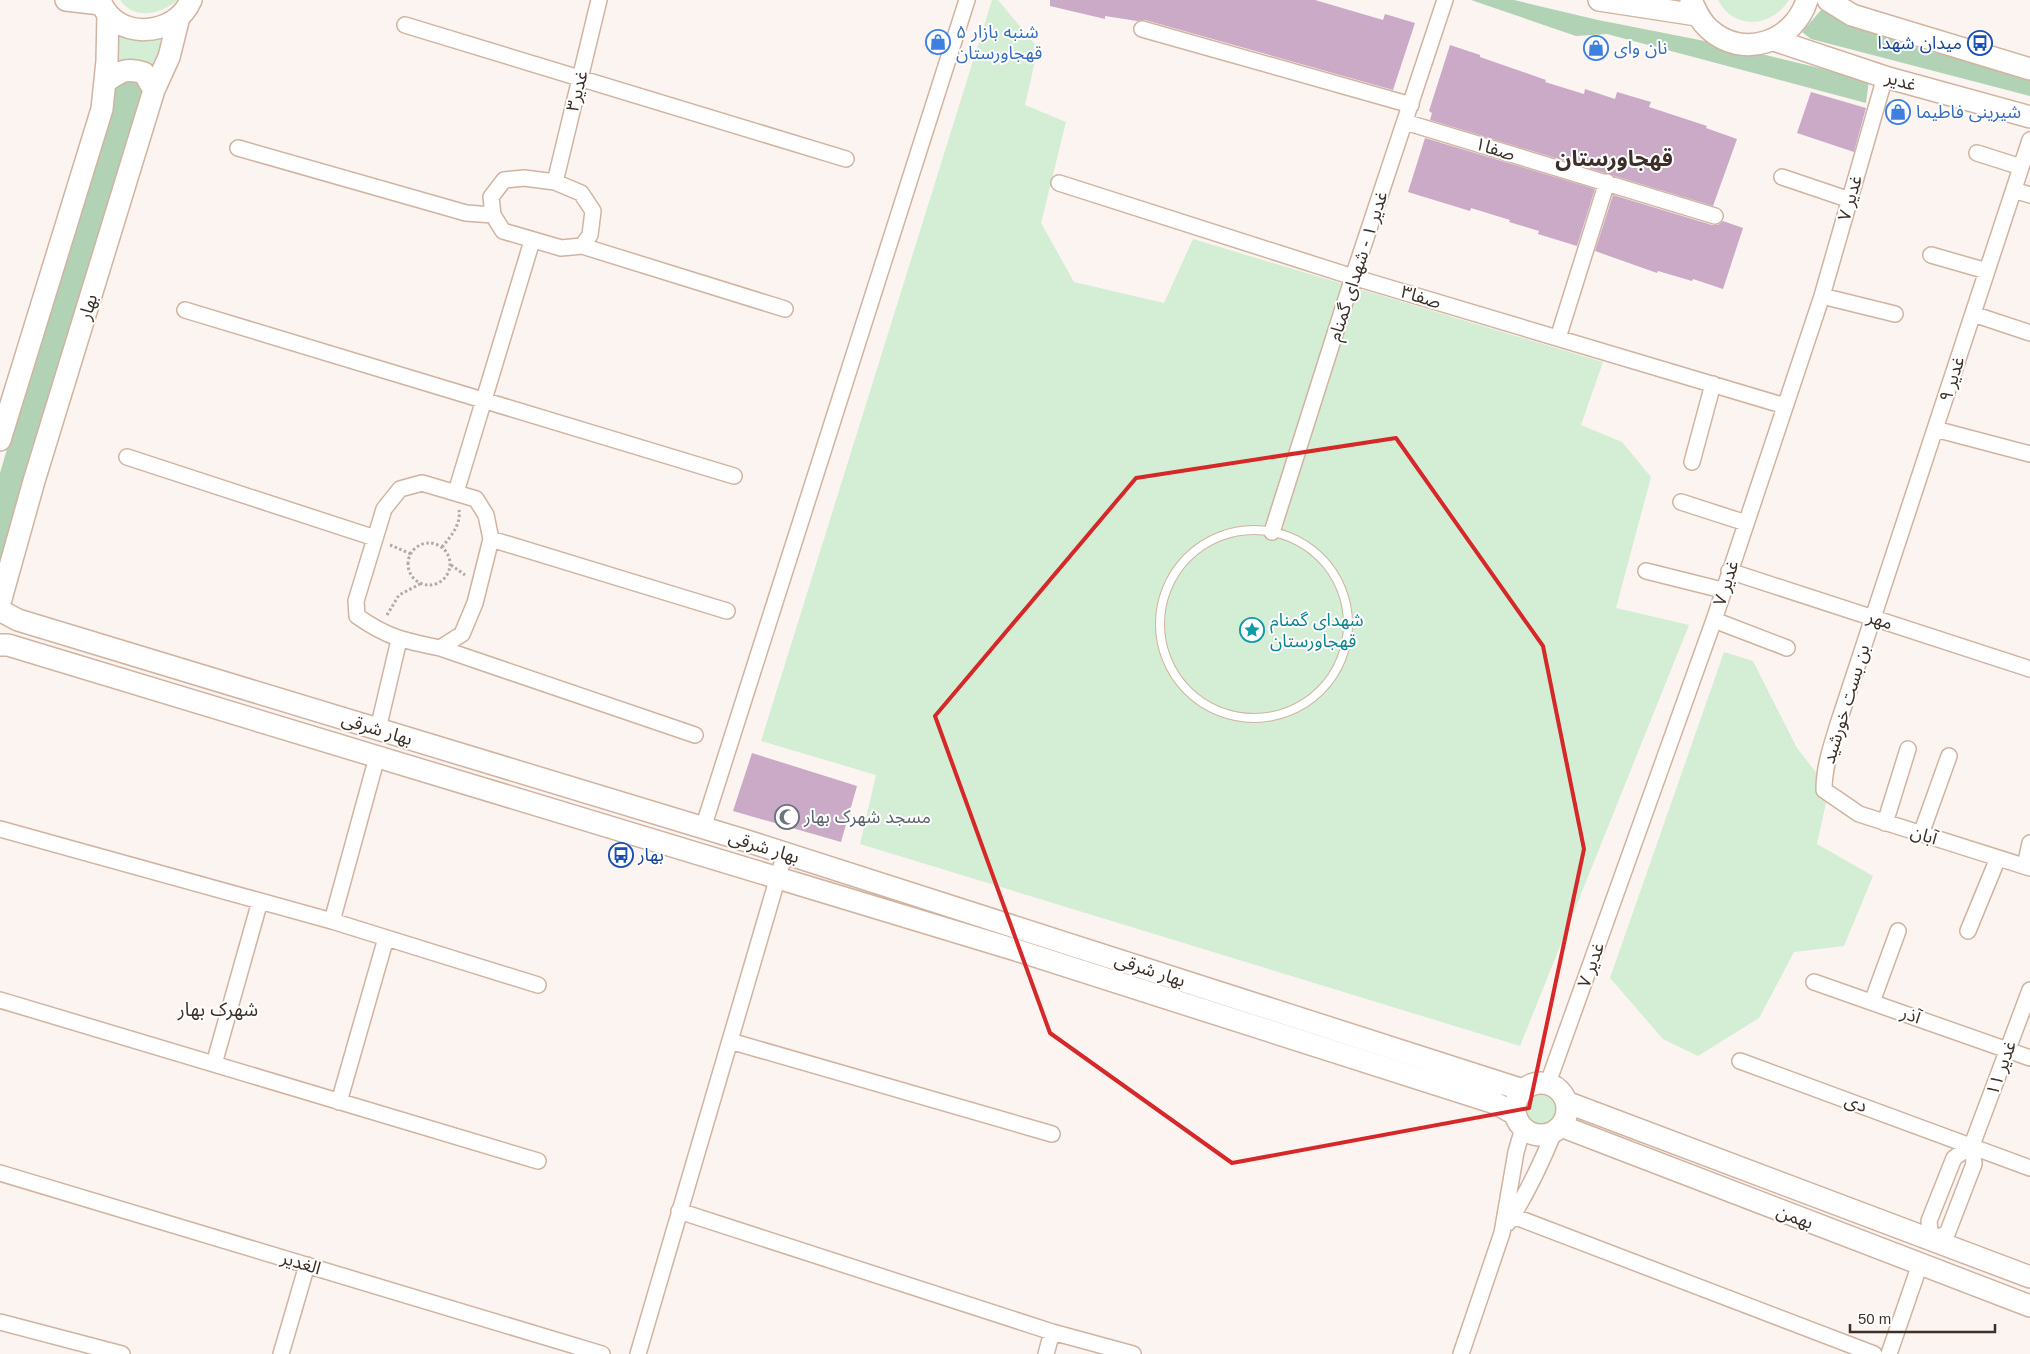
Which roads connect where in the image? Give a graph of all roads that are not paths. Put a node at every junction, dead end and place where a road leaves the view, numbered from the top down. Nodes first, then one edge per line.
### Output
1 (66, 0) edge
2 (599, 0) edge
3 (967, 0) edge
4 (1445, 0) edge
5 (1599, 0) edge
6 (1808, 0) edge
7 (1828, 0) edge
8 (103, 6) edge
9 (191, 6) edge
10 (1694, 8) edge
11 (405, 25) dead end
12 (1142, 29) dead end
13 (1774, 40) junction
14 (2030, 69) edge
15 (1885, 77) junction
16 (580, 79) junction
17 (105, 82) junction
18 (154, 90) junction
19 (1411, 105) junction
20 (2030, 117) edge
21 (1405, 122) junction
22 (2030, 140) edge
23 (238, 148) dead end
24 (1977, 153) dead end
25 (846, 159) dead end
26 (2021, 167) junction
27 (1782, 177) dead end
28 (555, 182) junction
29 (1606, 182) junction
30 (1059, 183) dead end
31 (2014, 190) junction
32 (2030, 195) edge
33 (1850, 200) junction
34 (494, 215) junction
35 (1715, 216) dead end
36 (532, 241) junction
37 (582, 246) junction
38 (1931, 256) dead end
39 (1987, 271) junction
40 (1353, 277) junction
41 (1822, 296) junction
42 (785, 308) dead end
43 (184, 310) dead end
44 (1895, 314) dead end
45 (1973, 314) junction
46 (2030, 333) edge
47 (1558, 338) junction
48 (1713, 384) junction
49 (483, 400) junction
50 (1785, 406) junction
51 (1935, 429) junction
52 (0, 440) edge
53 (2030, 454) edge
54 (127, 458) dead end
55 (1692, 462) dead end
56 (734, 476) dead end
57 (456, 492) junction
58 (1681, 502) dead end
59 (1746, 523) junction
60 (1272, 532) junction
61 (375, 538) junction
62 (491, 539) junction
63 (1646, 571) dead end
64 (1729, 571) junction
65 (1722, 590) junction
66 (1, 609) edge
67 (727, 611) dead end
68 (1873, 618) junction
69 (1714, 620) junction
70 (399, 640) junction
71 (0, 645) edge
72 (440, 648) junction
73 (1787, 648) dead end
74 (2030, 669) edge
75 (378, 729) junction
76 (695, 735) dead end
77 (1908, 749) dead end
78 (1949, 756) dead end
79 (376, 757) junction
80 (1824, 790) joint
81 (1885, 822) junction
82 (703, 828) junction
83 (0, 829) edge
84 (1921, 834) junction
85 (2030, 843) edge
86 (785, 853) junction
87 (1998, 858) junction
88 (2027, 867) edge
89 (778, 878) junction
90 (260, 901) junction
91 (332, 921) junction
92 (1898, 931) dead end
93 (1968, 931) dead end
94 (386, 938) junction
95 (1814, 982) dead end
96 (538, 985) dead end
97 (2030, 990) edge
98 (0, 1000) edge
99 (1872, 1002) junction
100 (730, 1041) junction
101 (2008, 1049) junction
102 (2030, 1058) edge
103 (1740, 1060) dead end
104 (214, 1064) junction
105 (1548, 1083) junction
106 (1523, 1090) junction
107 (339, 1102) junction
108 (1566, 1102) junction
109 (1519, 1121) junction
110 (1558, 1129) junction
111 (1052, 1134) dead end
112 (1972, 1145) junction
113 (538, 1161) dead end
114 (2030, 1168) edge
115 (0, 1173) edge
116 (679, 1211) junction
117 (1513, 1216) junction
118 (1502, 1233) junction
119 (1931, 1239) junction
120 (1920, 1264) junction
121 (307, 1265) junction
122 (2030, 1277) edge
123 (2030, 1306) edge
124 (0, 1322) edge
125 (1052, 1332) junction
126 (122, 1354) edge
127 (281, 1354) edge
128 (602, 1354) edge
129 (638, 1354) edge
130 (1046, 1354) edge
131 (1133, 1354) edge
132 (1461, 1354) edge
133 (1874, 1354) edge
134 (1889, 1354) edge

1 - 8 street
2 - 16 street, غدیر۳
3 - 82 street
4 - 19 street, غدیر ۱ - شهدای گمنام
5 - 10 street
6 - 13 street
7 - 14 street
8 - 9 street
8 - 17 street
9 - 18 street, بهار
10 - 13 street
11 - 16 street
12 - 19 street
13 - 15 street, غدیر
15 - 20 street, غدیر
15 - 33 street, غدیر ۷
16 - 25 street
16 - 28 street, غدیر۳
17 - 18 street
17 - 52 street
18 - 66 street, بهار
19 - 21 street, غدیر ۱ - شهدای گمنام
21 - 29 street, صفا۱
21 - 40 street, غدیر ۱ - شهدای گمنام
22 - 26 street, غدیر ۹
23 - 34 street
24 - 26 street
26 - 31 street, غدیر ۹
27 - 33 street
28 - 34 street
28 - 37 street
29 - 35 street, صفا۱
29 - 47 street
30 - 40 street, صفا۳
31 - 32 street
31 - 39 street, غدیر ۹
33 - 41 street, غدیر ۷
34 - 36 street
36 - 37 street
36 - 49 street
37 - 42 street
38 - 39 street
39 - 45 street, غدیر ۹
40 - 47 street, صفا۳
40 - 60 street, غدیر ۱ - شهدای گمنام
41 - 44 street
41 - 50 street, غدیر ۷
43 - 49 street
45 - 46 street
45 - 51 street, غدیر ۹
47 - 48 street, صفا۳
48 - 50 street, صفا۳
48 - 55 street
49 - 56 street
49 - 57 street
50 - 59 street, غدیر ۷
51 - 53 street
51 - 68 street, غدیر ۹
54 - 61 street
57 - 61 street
57 - 62 street
58 - 59 street
59 - 64 street, غدیر ۷
60 - 60 lane
61 - 70 street
62 - 67 street
62 - 72 street
63 - 65 street
64 - 65 street, غدیر ۷
64 - 68 street, مهر
65 - 69 street, غدیر ۷
66 - 75 street, بهار شرقی
68 - 74 street, مهر
68 - 80 street, بن بست خورشید
69 - 73 street
69 - 105 street, غدیر ۷
70 - 72 street
70 - 75 street
71 - 79 street, بهار شرقی
72 - 76 street
75 - 82 street, بهار شرقی
77 - 81 street
78 - 84 street
79 - 89 street, بهار شرقی
79 - 91 street
80 - 81 street, آبان
81 - 84 street, آبان
82 - 86 street, بهار شرقی
83 - 90 street
84 - 87 street, آبان
85 - 88 street
86 - 89 street
86 - 106 street, بهار شرقی
87 - 88 street, آبان
87 - 93 street
89 - 100 street
89 - 109 street, بهار شرقی
90 - 91 street
90 - 104 street
91 - 94 street
92 - 99 street
94 - 96 street
94 - 107 street
95 - 99 street, آذر
97 - 101 street, غدیر ۱۱
98 - 104 street
99 - 101 street, آذر
100 - 111 street
100 - 116 street
101 - 102 street, آذر
101 - 112 street, غدیر ۱۱
103 - 112 street, دی
104 - 107 street
105 - 106 street
105 - 108 street
106 - 109 street
107 - 113 street
108 - 110 street
108 - 119 street, بهمن
109 - 110 street
109 - 118 street
110 - 117 street
110 - 120 street, بهمن
112 - 114 street, دی
112 - 119 street
112 - 119 street
115 - 121 street, الغدیر
116 - 125 street
116 - 129 street
117 - 118 street
117 - 133 street
118 - 132 street
119 - 120 street
119 - 122 street, بهمن
120 - 123 street, بهمن
120 - 134 street
121 - 127 street
121 - 128 street, الغدیر
124 - 126 street
125 - 130 street
125 - 131 street

